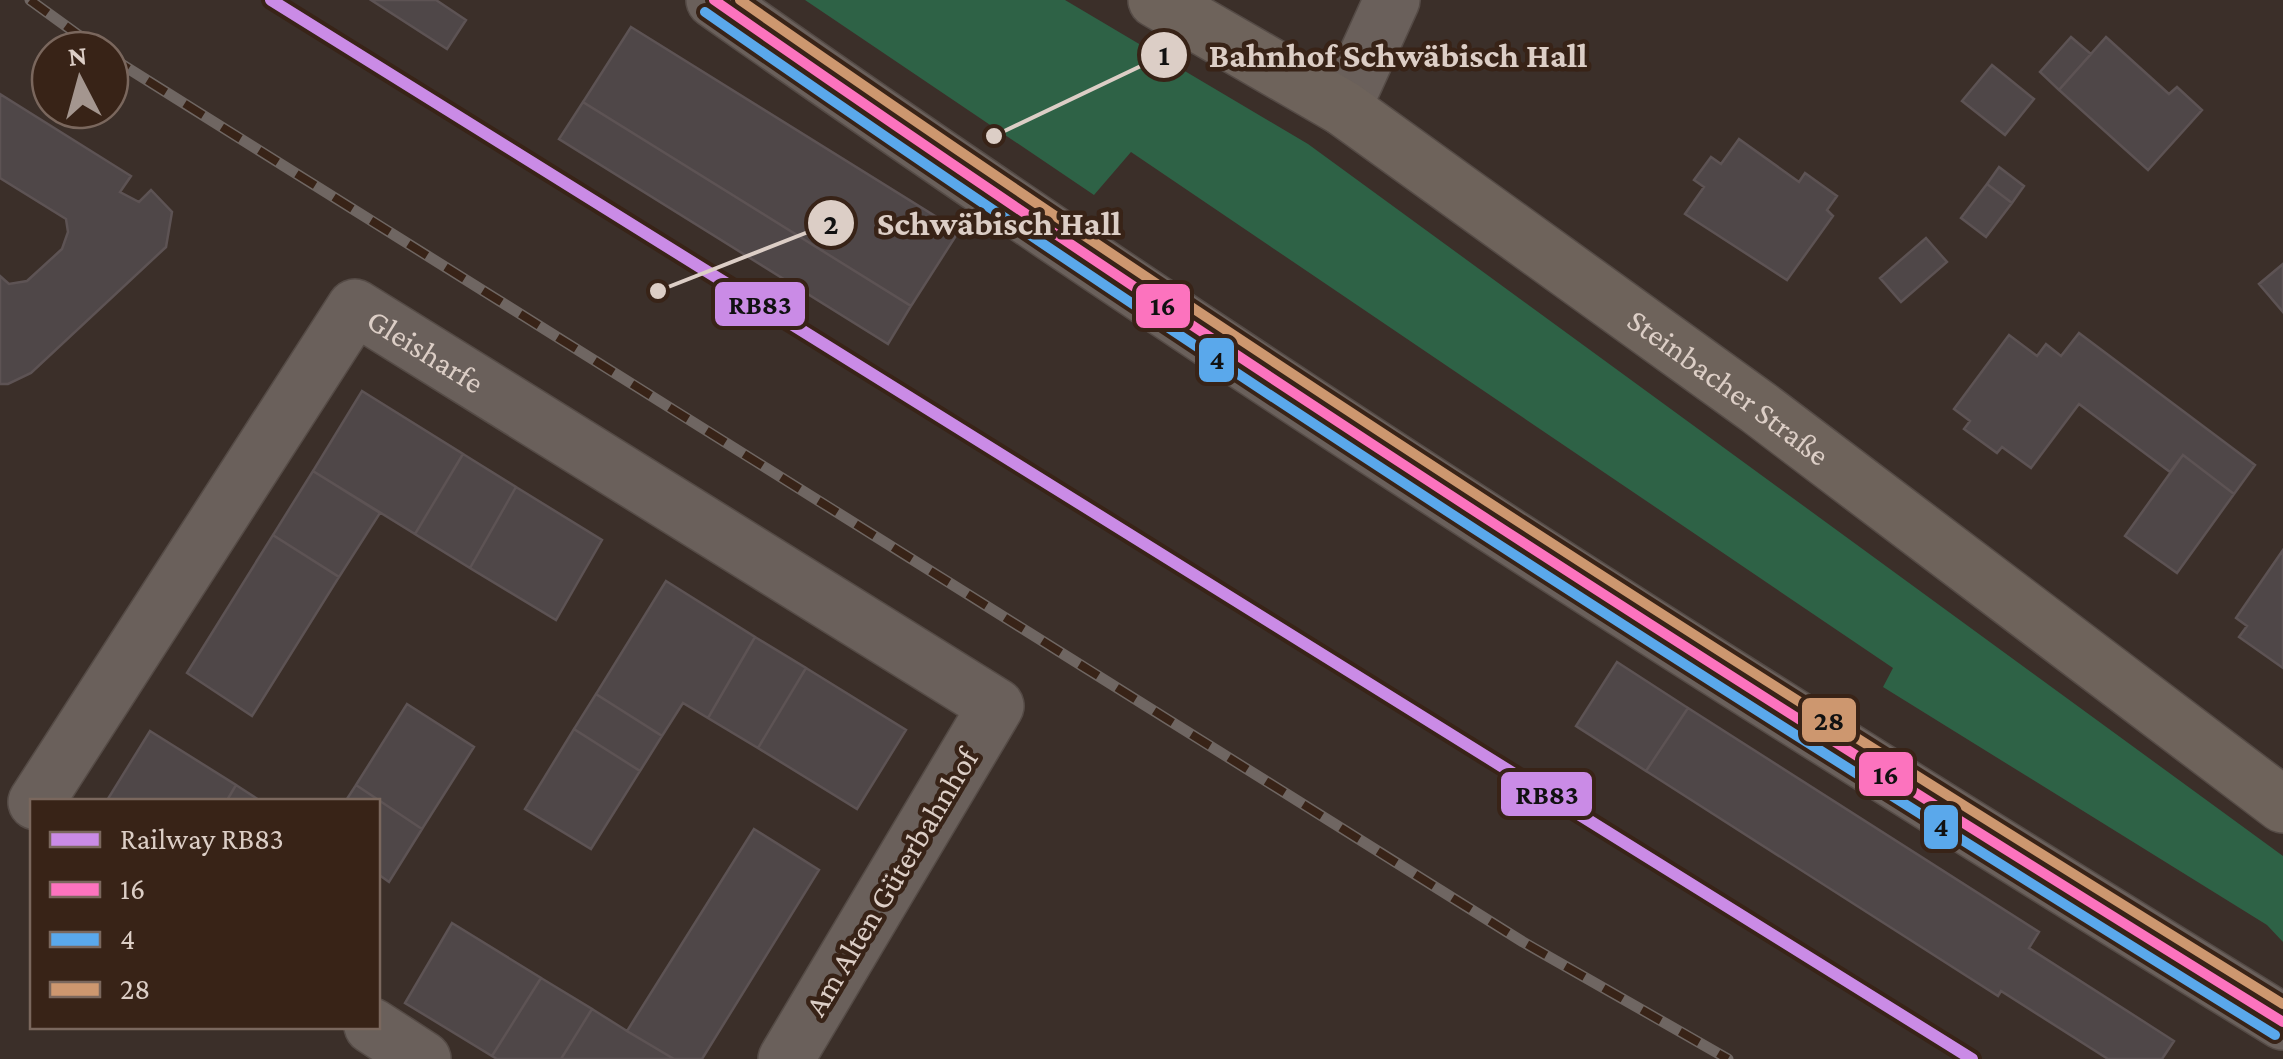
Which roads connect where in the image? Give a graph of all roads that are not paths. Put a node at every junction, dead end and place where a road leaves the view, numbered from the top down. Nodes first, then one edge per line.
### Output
1 (714, 0) edge
2 (1156, 0) edge
3 (1392, 0) edge
4 (1344, 108) junction
5 (996, 706) joint
6 (0, 785) edge
7 (37, 799) edge
8 (30, 802) edge
9 (2283, 805) edge
10 (2283, 1022) edge
11 (377, 1029) edge
12 (423, 1059) edge
13 (786, 1059) edge

1 - 10 street
2 - 4 street, Steinbacher Straße
3 - 4 street
4 - 9 street, Steinbacher Straße
5 - 7 street, Gleisharfe
5 - 13 street, Am Alten Güterbahnhof
6 - 8 street
11 - 12 street

